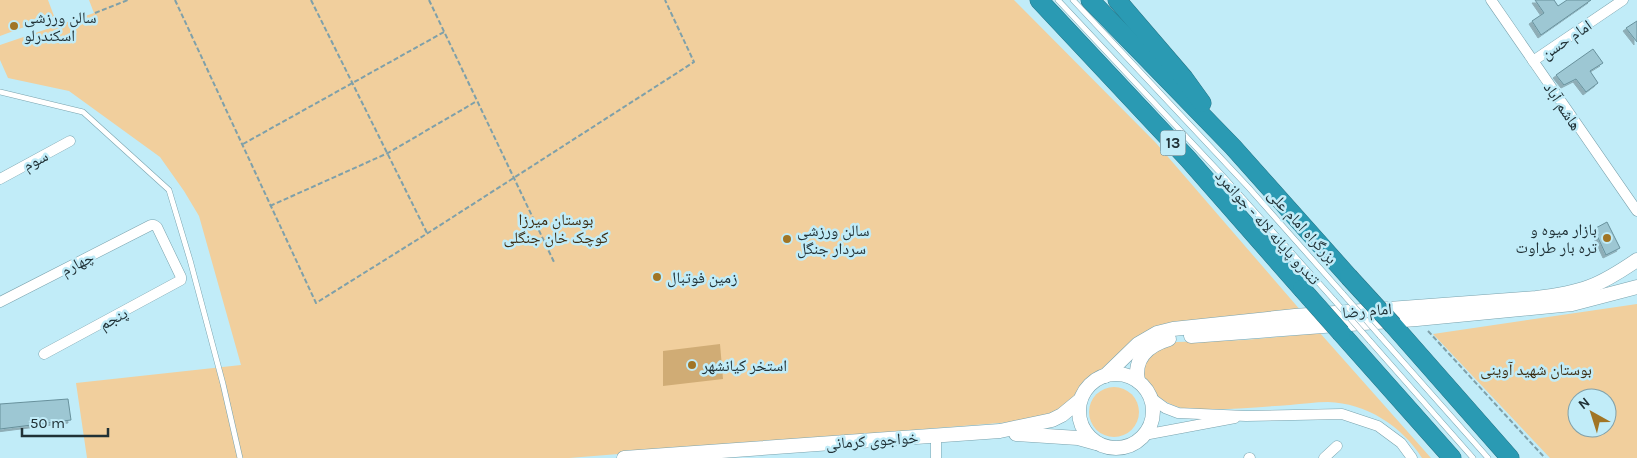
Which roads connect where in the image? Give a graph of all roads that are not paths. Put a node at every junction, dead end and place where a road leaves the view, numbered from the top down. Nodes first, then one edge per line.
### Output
1 (1025, 0) edge
2 (1039, 0) edge
3 (1058, 0) edge
4 (1073, 0) edge
5 (1090, 0) edge
6 (1117, 0) edge
7 (1491, 0) edge
8 (1623, 0) edge
9 (1069, 32) junction
10 (1533, 62) junction
11 (0, 92) edge
12 (70, 141) dead end
13 (1232, 146) junction
14 (0, 179) edge
15 (1637, 211) edge
16 (1637, 260) edge
17 (181, 280) joint
18 (1637, 287) edge
19 (0, 302) edge
20 (1386, 331) junction
21 (44, 354) dead end
22 (1105, 376) junction
23 (1138, 381) junction
24 (1150, 397) junction
25 (1079, 401) junction
26 (1246, 416) junction
27 (1000, 431) junction
28 (936, 435) junction
29 (1144, 435) junction
30 (1096, 443) junction
31 (1336, 446) dead end
32 (240, 458) edge
33 (624, 458) edge
34 (936, 458) edge
35 (1324, 458) edge
36 (1412, 458) edge
37 (1452, 458) edge
38 (1473, 458) edge
39 (1488, 458) edge
40 (1510, 458) edge

1 - 9 highway
2 - 9 highway, 13
3 - 38 lane, تندرو پایانه لاله - جوانمرد, bridge
4 - 20 lane, bridge
5 - 13 highway, بزرگراه امام علی / 13
6 - 13 highway
7 - 10 street, هاشم آباد
8 - 10 street, امام حسن
9 - 37 highway, 13, bridge
10 - 15 street, هاشم آباد
11 - 32 lane
12 - 14 street, سوم
13 - 20 highway, بزرگراه امام علی / 13, bridge
16 - 22 main road, امام رضا
17 - 19 street, چهارم
17 - 21 street, پنجم
18 - 23 main road, امام رضا
20 - 39 lane
20 - 40 highway, بزرگراه امام علی / 13
22 - 23 main road
22 - 25 main road
23 - 24 main road
24 - 26 street
24 - 29 main road
25 - 27 main road
25 - 30 main road
26 - 29 street
26 - 36 street
27 - 28 main road, خواجوی کرمانی
27 - 30 main road
28 - 33 main road, خواجوی کرمانی
28 - 34 street
29 - 30 main road
31 - 35 street

